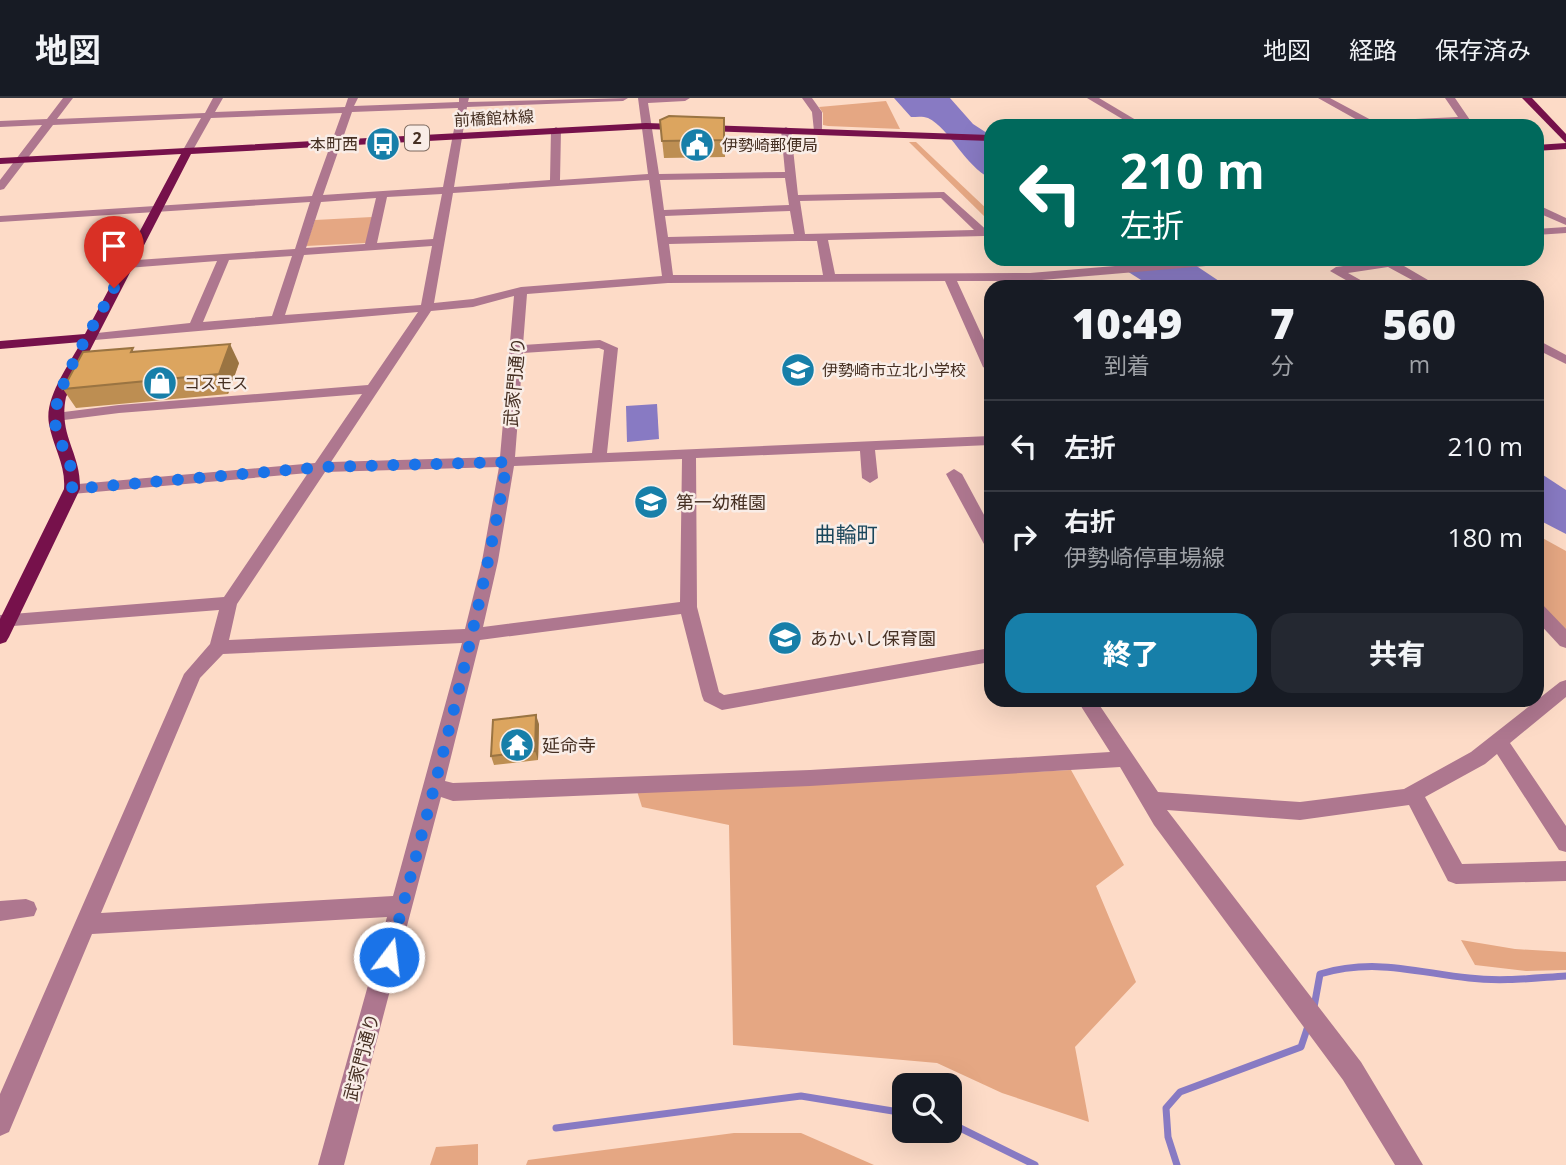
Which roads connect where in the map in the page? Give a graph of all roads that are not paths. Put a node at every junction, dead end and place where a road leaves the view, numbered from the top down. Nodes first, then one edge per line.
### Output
1 (68, 98) edge
2 (218, 98) edge
3 (623, 98) edge
4 (685, 98) edge
5 (807, 98) edge
6 (1092, 98) edge
7 (1343, 98) edge
8 (1450, 98) edge
9 (1527, 98) edge
10 (643, 99) edge
11 (1325, 99) edge
12 (464, 101) edge
13 (351, 103) edge
14 (208, 114) junction
15 (1129, 119) edge
16 (1362, 119) edge
17 (1464, 119) edge
18 (50, 121) junction
19 (0, 124) edge
20 (646, 126) junction
21 (556, 130) junction
22 (786, 130) junction
23 (819, 131) junction
24 (457, 136) junction
25 (984, 138) edge
26 (1566, 141) edge
27 (335, 143) junction
28 (1566, 146) edge
29 (1544, 147) edge
30 (188, 150) junction
31 (0, 160) edge
32 (20, 160) junction
33 (790, 175) junction
34 (653, 177) junction
35 (555, 183) junction
36 (1, 184) edge
37 (448, 190) junction
38 (382, 194) junction
39 (318, 198) junction
40 (795, 203) junction
41 (156, 208) junction
42 (1544, 210) edge
43 (659, 213) junction
44 (0, 219) edge
45 (1566, 222) edge
46 (1566, 230) edge
47 (1544, 231) edge
48 (822, 237) junction
49 (800, 238) junction
50 (663, 241) junction
51 (438, 242) junction
52 (370, 247) junction
53 (299, 251) junction
54 (225, 257) junction
55 (127, 264) junction
56 (1162, 266) edge
57 (1361, 266) edge
58 (1395, 266) edge
59 (829, 276) junction
60 (949, 276) junction
61 (668, 279) junction
62 (1353, 280) edge
63 (1421, 280) edge
64 (521, 291) junction
65 (427, 308) junction
66 (277, 320) junction
67 (195, 326) junction
68 (88, 338) junction
69 (984, 341) edge
70 (0, 345) edge
71 (518, 349) junction
72 (1544, 349) edge
73 (1566, 360) edge
74 (374, 389) junction
75 (55, 417) junction
76 (984, 440) edge
77 (867, 445) junction
78 (689, 453) junction
79 (599, 457) junction
80 (507, 462) junction
81 (323, 467) junction
82 (954, 474) dead end
83 (870, 478) dead end
84 (72, 489) junction
85 (984, 529) edge
86 (229, 603) junction
87 (688, 607) junction
88 (1544, 617) edge
89 (5, 620) edge
90 (472, 633) junction
91 (0, 637) edge
92 (1566, 641) edge
93 (218, 647) junction
94 (984, 656) edge
95 (1566, 687) edge
96 (1544, 705) edge
97 (1090, 707) edge
98 (1542, 707) edge
99 (1499, 742) junction
100 (1123, 759) junction
101 (434, 787) junction
102 (1413, 794) junction
103 (1153, 800) junction
104 (1566, 843) edge
105 (1566, 871) edge
106 (403, 905) junction
107 (26, 909) dead end
108 (0, 911) edge
109 (87, 924) junction
110 (0, 1124) edge
111 (331, 1165) edge
112 (1409, 1165) edge

1 - 18 street
2 - 14 street
3 - 12 street
4 - 10 street
5 - 23 street
6 - 15 street
7 - 11 street
8 - 17 street
9 - 26 main road
10 - 20 street
11 - 16 street
12 - 13 street
12 - 24 street
13 - 14 street
13 - 27 street
14 - 18 street
14 - 30 street
18 - 19 street
18 - 32 street
20 - 21 main road, 前橋館林線 / 2
20 - 22 main road, 前橋館林線 / 2
20 - 34 street
21 - 24 main road, 前橋館林線 / 2
21 - 35 street
22 - 23 main road, 前橋館林線 / 2
22 - 33 street
23 - 25 main road, 前橋館林線 / 2
24 - 27 main road, 前橋館林線 / 2
24 - 37 street
27 - 30 main road, 前橋館林線 / 2
27 - 39 street
28 - 29 main road
30 - 32 main road, 前橋館林線 / 2
30 - 41 main road
31 - 32 main road, 前橋館林線 / 2
32 - 36 street
33 - 34 street
33 - 40 street
34 - 35 street
34 - 43 street
35 - 37 street
37 - 38 street
37 - 51 street
38 - 39 street
38 - 52 street
39 - 41 street
39 - 53 street
40 - 43 street
40 - 48 street
40 - 49 street
41 - 44 street
41 - 55 main road
42 - 45 street
43 - 50 street
46 - 47 street
48 - 49 street
48 - 59 street
49 - 50 street
50 - 61 street
51 - 52 street
51 - 65 street
52 - 53 street
53 - 54 street
53 - 66 street
54 - 55 street
54 - 67 street
55 - 68 main road
56 - 60 street
57 - 62 street
58 - 63 street
59 - 60 street
59 - 61 street
60 - 69 street
61 - 64 street
64 - 65 street
64 - 71 street, 武家門通り
65 - 66 street
65 - 74 street
66 - 67 street
67 - 68 street
68 - 70 main road
68 - 75 main road
71 - 79 street
71 - 80 street, 武家門通り
72 - 73 street
74 - 75 street
74 - 81 street
75 - 84 main road
76 - 77 street
77 - 78 street
77 - 83 street
78 - 79 street
78 - 87 street
79 - 80 street
80 - 81 street
80 - 90 street, 武家門通り
81 - 84 street
81 - 86 street
82 - 85 street
84 - 89 main road
86 - 89 street
86 - 93 street
87 - 90 street
87 - 94 street
88 - 92 street
89 - 91 main road
90 - 93 street
90 - 101 street, 武家門通り
93 - 109 street
95 - 96 street
97 - 100 street
98 - 99 street
99 - 102 street
99 - 104 street
100 - 101 street
100 - 103 street
101 - 106 street, 武家門通り
102 - 103 street
102 - 105 street
103 - 112 street
106 - 109 street
106 - 111 street, 武家門通り
107 - 108 street
109 - 110 street

